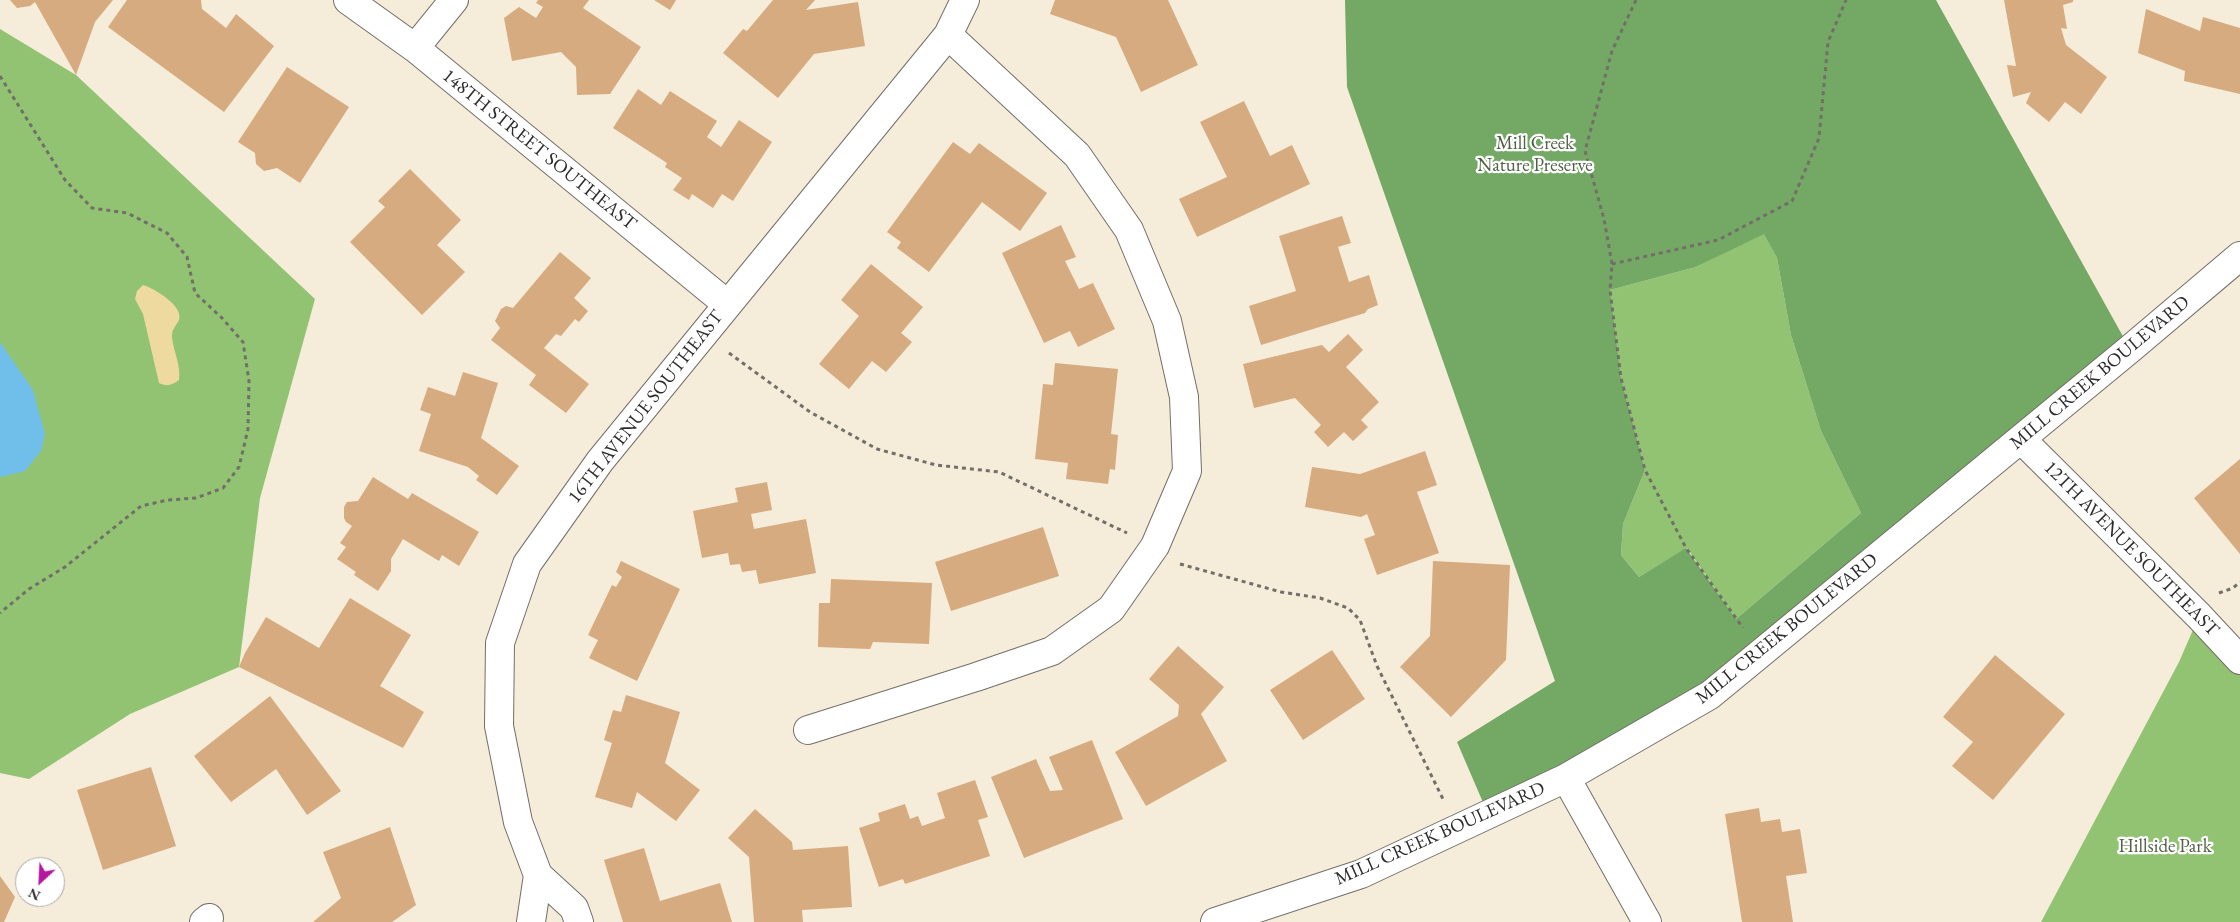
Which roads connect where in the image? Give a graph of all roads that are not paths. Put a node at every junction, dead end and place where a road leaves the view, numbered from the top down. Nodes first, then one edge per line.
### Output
1 (348, 0) edge
2 (454, 0) edge
3 (965, 0) edge
4 (948, 35) junction
5 (415, 48) junction
6 (2240, 256) edge
7 (727, 304) junction
8 (2022, 438) junction
9 (2240, 660) edge
10 (808, 730) dead end
11 (1566, 778) junction
12 (538, 875) junction
13 (531, 922) edge
14 (579, 922) edge
15 (1214, 922) edge
16 (1647, 922) edge

1 - 5 street, 148TH STREET SOUTHEAST
2 - 5 street
3 - 4 street, 16TH AVENUE SOUTHEAST
4 - 7 street, 16TH AVENUE SOUTHEAST
4 - 10 street
5 - 7 street, 148TH STREET SOUTHEAST
6 - 8 street, MILL CREEK BOULEVARD
7 - 12 street, 16TH AVENUE SOUTHEAST
8 - 9 street, 12TH AVENUE SOUTHEAST
8 - 11 street, MILL CREEK BOULEVARD
11 - 15 street, MILL CREEK BOULEVARD
11 - 16 street
12 - 13 street, 16TH AVENUE SOUTHEAST
12 - 14 street, 16TH AVENUE SOUTHEAST

